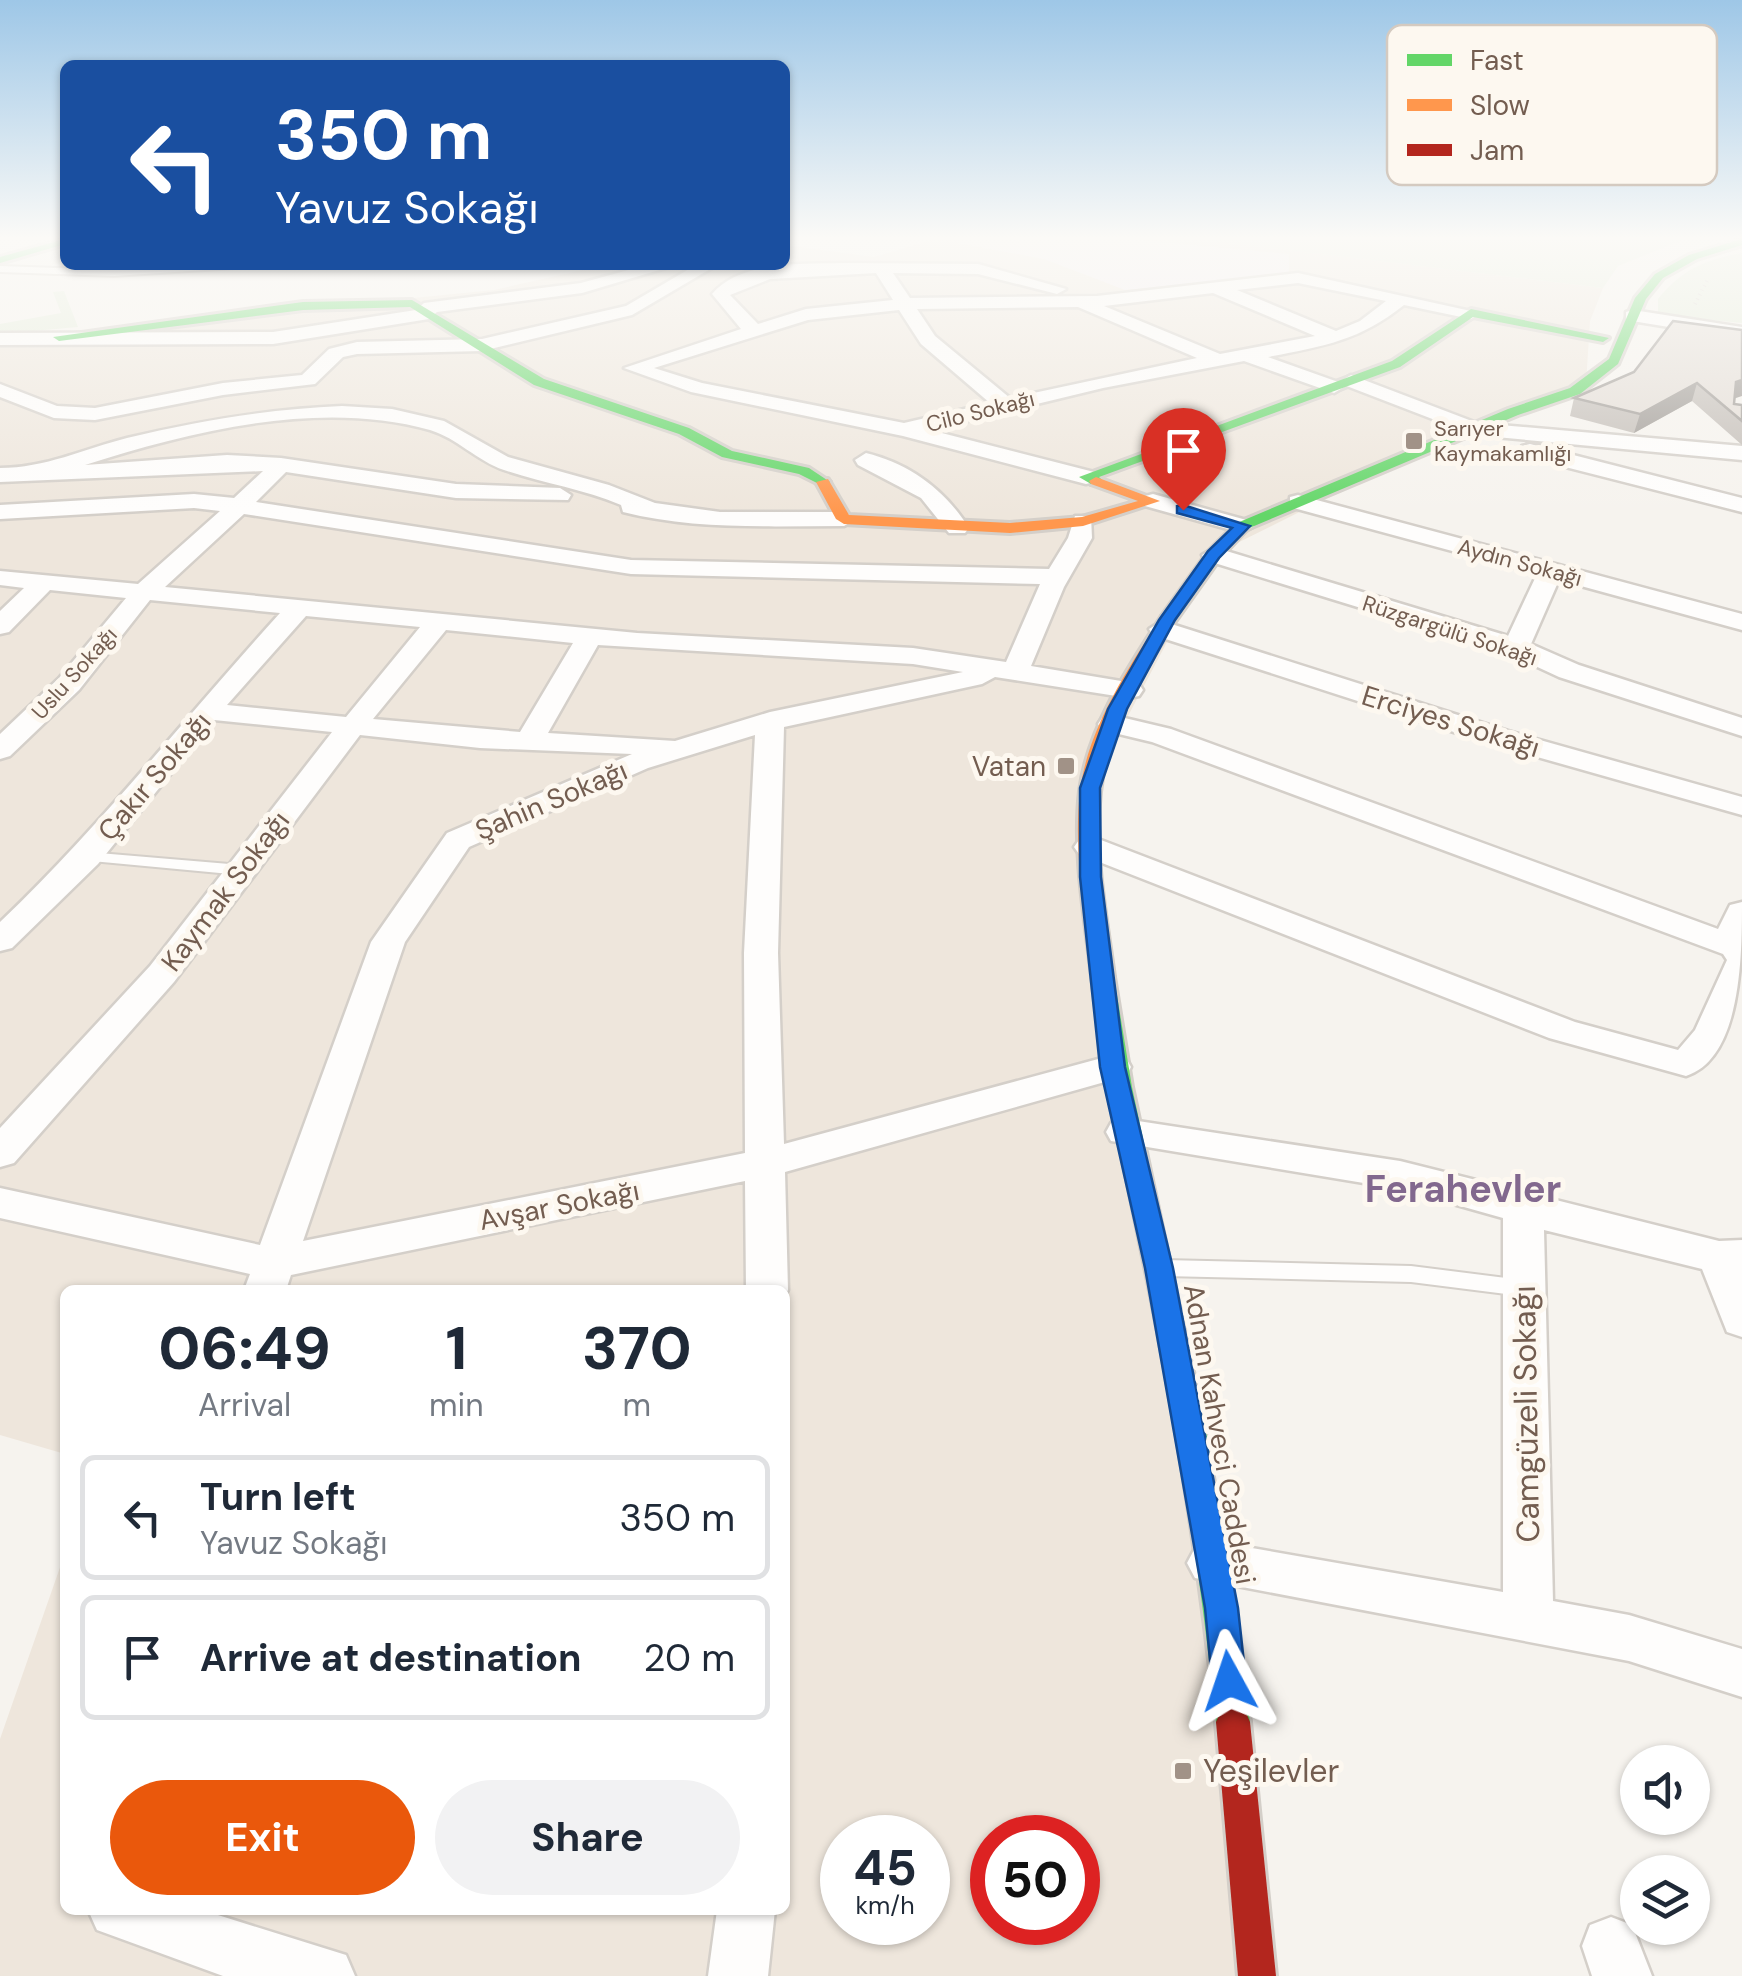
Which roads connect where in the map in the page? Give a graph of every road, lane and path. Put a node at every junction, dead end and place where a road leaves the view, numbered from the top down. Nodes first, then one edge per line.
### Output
1 (105, 331) edge
2 (460, 331) edge
3 (541, 331) edge
4 (754, 331) edge
5 (922, 331) edge
6 (1153, 331) edge
7 (1320, 331) edge
8 (1352, 331) edge
9 (1444, 331) edge
10 (1567, 331) edge
11 (1606, 331) edge
12 (1626, 331) edge
13 (59, 337) joint
14 (1336, 338) junction
15 (1603, 338) junction
16 (0, 339) edge
17 (482, 345) junction
18 (1247, 356) junction
19 (1217, 360) junction
20 (308, 380) junction
21 (1342, 384) junction
22 (0, 390) edge
23 (1004, 404) junction
24 (1513, 412) junction
25 (289, 418) junction
26 (905, 430) junction
27 (1467, 432) junction
28 (1584, 438) junction
29 (1742, 452) edge
30 (866, 460) dead end
31 (280, 466) junction
32 (36, 474) junction
33 (0, 475) edge
34 (1086, 477) junction
35 (1153, 501) junction
36 (1298, 502) junction
37 (1742, 505) edge
38 (239, 506) junction
39 (0, 512) edge
40 (654, 512) junction
41 (844, 520) junction
42 (1083, 521) junction
43 (1242, 526) junction
44 (957, 528) junction
45 (1214, 555) junction
46 (1551, 570) junction
47 (1057, 576) junction
48 (0, 578) edge
49 (44, 582) junction
50 (144, 592) junction
51 (302, 605) junction
52 (440, 620) junction
53 (1742, 622) edge
54 (0, 626) edge
55 (1162, 629) junction
56 (590, 636) junction
57 (1516, 647) junction
58 (1010, 672) junction
59 (1128, 690) junction
60 (207, 711) junction
61 (770, 721) junction
62 (353, 724) junction
63 (1112, 724) junction
64 (1742, 727) edge
65 (530, 742) junction
66 (684, 748) junction
67 (0, 750) edge
68 (1742, 806) edge
69 (1090, 847) junction
70 (87, 857) junction
71 (241, 870) junction
72 (1742, 912) edge
73 (0, 941) edge
74 (1740, 956) edge
75 (1112, 1067) junction
76 (1125, 1132) junction
77 (0, 1153) edge
78 (766, 1163) junction
79 (0, 1203) edge
80 (1523, 1209) junction
81 (1730, 1256) edge
82 (1159, 1268) junction
83 (269, 1276) edge
84 (767, 1285) edge
85 (1524, 1288) junction
86 (1742, 1320) edge
87 (1212, 1564) junction
88 (1528, 1620) junction
89 (1742, 1673) edge
90 (132, 1915) edge
91 (745, 1915) edge
92 (325, 1976) edge
93 (738, 1976) edge
94 (1256, 1976) edge

1 - 13 main road
2 - 17 main road
3 - 17 street
4 - 26 street
5 - 23 street
6 - 19 street
7 - 14 street
8 - 14 street, Cilo Sokağı
9 - 21 main road
10 - 15 main road
11 - 15 main road, Adnan Kahveci Caddesi
12 - 24 main road, Adnan Kahveci Caddesi
13 - 16 street
14 - 18 street, Cilo Sokağı
15 - 24 main road, Adnan Kahveci Caddesi
17 - 20 street
17 - 41 main road
18 - 19 street, Cilo Sokağı
18 - 21 street
19 - 23 street, Cilo Sokağı
20 - 22 street
20 - 25 street
21 - 27 street
21 - 34 main road
23 - 26 street, Cilo Sokağı
24 - 27 main road, Adnan Kahveci Caddesi
24 - 28 street
25 - 32 street
25 - 40 street
26 - 34 street
27 - 28 street
27 - 36 main road, Adnan Kahveci Caddesi
27 - 37 street
28 - 29 street
30 - 44 street
31 - 32 street
31 - 38 street, Uslu Sokağı
31 - 40 street
32 - 33 street
34 - 35 main road
35 - 42 main road
35 - 43 street
36 - 43 main road, Adnan Kahveci Caddesi
36 - 46 street, Aydın Sokağı
38 - 39 street
38 - 47 street
38 - 50 street, Uslu Sokağı
40 - 41 street
41 - 44 main road
42 - 44 main road
42 - 47 street
43 - 45 main road, Adnan Kahveci Caddesi
45 - 55 main road, Adnan Kahveci Caddesi
45 - 57 street, Rüzgargülü Sokağı
46 - 53 street, Aydın Sokağı
46 - 57 street
47 - 58 street
48 - 49 street
49 - 50 street
49 - 54 street
50 - 51 street
50 - 67 street, Uslu Sokağı
51 - 52 street
51 - 60 street, Çakır Sokağı
52 - 56 street
52 - 62 street, Kaymak Sokağı
55 - 59 main road, Adnan Kahveci Caddesi
55 - 68 street, Erciyes Sokağı
56 - 58 street
56 - 65 street
57 - 64 street, Rüzgargülü Sokağı
58 - 59 street
58 - 61 street, Şahin Sokağı
59 - 63 main road, Adnan Kahveci Caddesi
60 - 62 street
60 - 70 street, Çakır Sokağı
61 - 66 street, Şahin Sokağı
61 - 78 street
62 - 65 street
62 - 71 street, Kaymak Sokağı
63 - 69 main road, Adnan Kahveci Caddesi
63 - 74 street
65 - 66 street
66 - 83 street, Şahin Sokağı
69 - 74 street
69 - 75 main road, Adnan Kahveci Caddesi
70 - 71 lane
70 - 73 street, Çakır Sokağı
71 - 77 street, Kaymak Sokağı
72 - 74 street
75 - 76 main road, Adnan Kahveci Caddesi
75 - 78 street, Avşar Sokağı
76 - 80 street
76 - 82 main road, Adnan Kahveci Caddesi
78 - 83 street, Avşar Sokağı
78 - 84 street
79 - 83 street, Avşar Sokağı
80 - 81 street
80 - 85 street, Camgüzeli Sokağı
81 - 86 street
82 - 85 lane
82 - 87 main road, Adnan Kahveci Caddesi
85 - 88 street, Camgüzeli Sokağı
87 - 88 street
87 - 94 main road, Adnan Kahveci Caddesi
88 - 89 street
90 - 92 street
91 - 93 street

